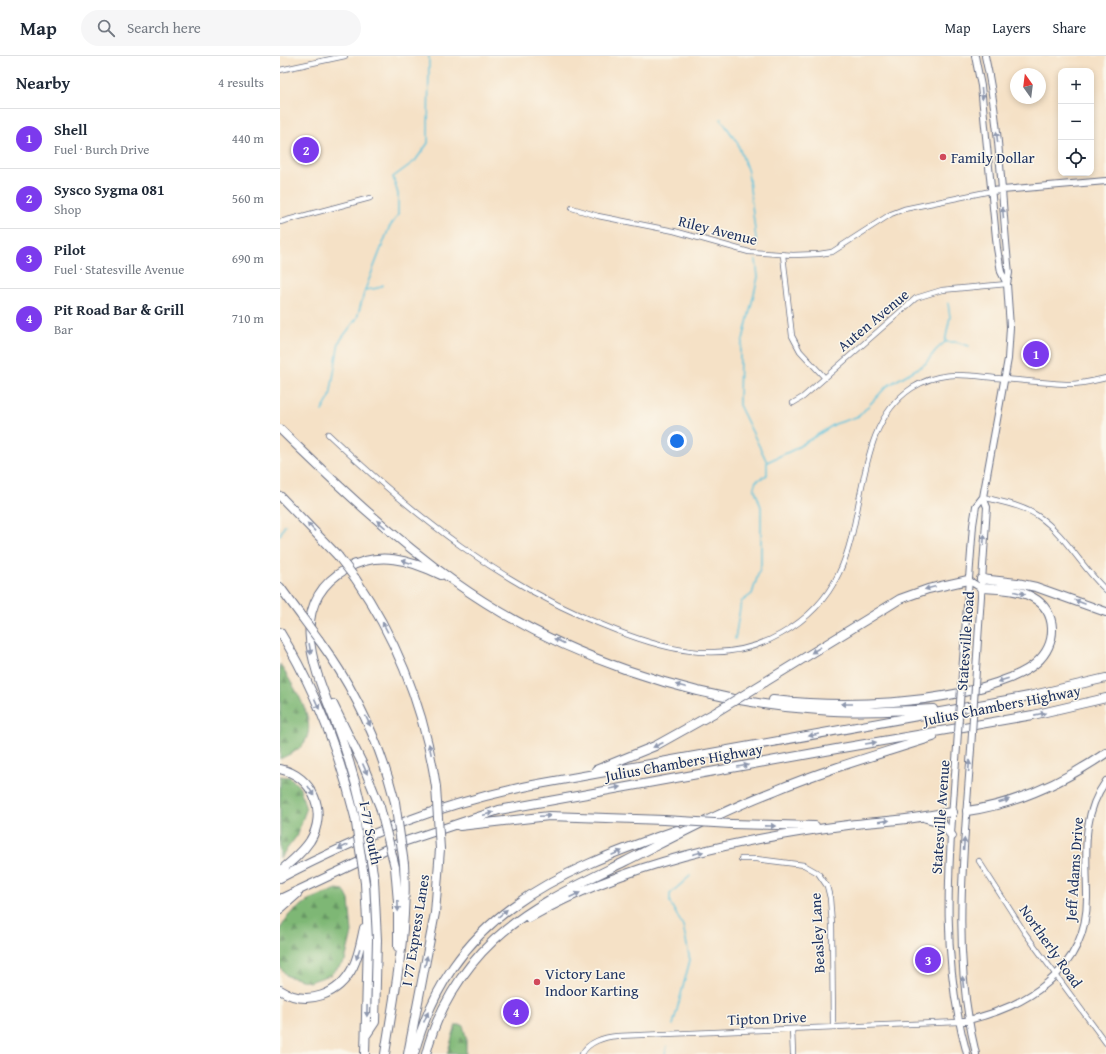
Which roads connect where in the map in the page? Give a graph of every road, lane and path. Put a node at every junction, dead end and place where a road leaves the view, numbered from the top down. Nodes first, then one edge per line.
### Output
1 (345, 56) edge
2 (975, 56) edge
3 (985, 56) edge
4 (280, 70) edge
5 (1106, 181) edge
6 (1001, 190) junction
7 (991, 192) junction
8 (370, 198) dead end
9 (572, 208) dead end
10 (280, 222) edge
11 (783, 255) junction
12 (1007, 284) junction
13 (825, 378) junction
14 (1106, 378) edge
15 (1005, 379) junction
16 (793, 403) dead end
17 (280, 430) edge
18 (328, 434) dead end
19 (280, 496) edge
20 (983, 497) junction
21 (981, 579) junction
22 (968, 580) junction
23 (456, 583) junction
24 (280, 587) edge
25 (981, 588) junction
26 (1106, 590) edge
27 (1106, 612) edge
28 (280, 632) edge
29 (316, 672) junction
30 (1106, 678) edge
31 (719, 695) junction
32 (1106, 698) edge
33 (962, 708) junction
34 (961, 728) junction
35 (1106, 752) edge
36 (280, 769) edge
37 (576, 777) junction
38 (1106, 781) edge
39 (966, 811) junction
40 (953, 812) junction
41 (921, 817) junction
42 (709, 820) junction
43 (846, 826) junction
44 (437, 830) junction
45 (952, 836) junction
46 (741, 859) dead end
47 (979, 861) dead end
48 (280, 871) edge
49 (280, 878) edge
50 (303, 888) junction
51 (280, 899) edge
52 (280, 909) edge
53 (367, 916) junction
54 (492, 941) junction
55 (1056, 976) junction
56 (397, 986) junction
57 (280, 990) edge
58 (969, 1020) junction
59 (959, 1022) junction
60 (833, 1027) junction
61 (792, 1029) junction
62 (367, 1035) junction
63 (1106, 1043) edge
64 (365, 1054) edge
65 (385, 1054) edge
66 (408, 1054) edge
67 (414, 1054) edge
68 (426, 1054) edge
69 (582, 1054) edge
70 (793, 1054) edge
71 (966, 1054) edge
72 (976, 1054) edge

1 - 4 street
2 -> 7 main road, Statesville Road
6 -> 3 main road, Statesville Road
5 - 6 main road
6 - 7 main road
12 -> 6 main road, Statesville Road
7 - 11 street, Riley Avenue
7 - 12 main road, Statesville Road
8 - 10 street
9 - 11 street, Riley Avenue
11 - 13 street
12 - 13 street, Auten Avenue
12 - 15 main road, Statesville Road
13 - 16 street, Auten Avenue
14 - 15 street
15 - 18 street
15 - 20 main road, Statesville Road
23 -> 17 highway
66 -> 19 highway, I 77 Express Lanes, bridge
21 -> 20 main road, Statesville Road
20 - 22 main road, Statesville Road
20 - 26 street
21 - 22 main road
21 - 25 main road, Statesville Road
27 -> 21 highway
22 - 25 main road
22 -> 37 highway, bridge
22 - 40 main road, Statesville Avenue, bridge
23 -> 29 highway
31 -> 23 highway
24 -> 56 highway, I 77 Express Lanes, bridge
25 -> 31 highway
39 -> 25 main road, Statesville Road, bridge
28 -> 53 highway, I-77 South, bridge
29 -> 56 highway, bridge
29 - 62 highway, bridge
30 - 33 highway, Julius Chambers Highway
31 - 33 highway
34 -> 32 highway, Julius Chambers Highway
33 -> 37 highway, Julius Chambers Highway
34 - 42 highway
44 -> 34 highway, Julius Chambers Highway
39 -> 35 highway
36 -> 48 highway
37 -> 49 highway, Julius Chambers Highway
38 - 55 main road, Jeff Adams Drive
39 - 40 main road
58 -> 39 main road, Statesville Avenue
40 - 41 highway
40 - 45 main road, Statesville Avenue
43 -> 41 highway
41 - 45 highway
42 - 54 highway
67 -> 42 highway
44 -> 43 highway, bridge
54 -> 43 highway
44 - 50 highway, Julius Chambers Highway
45 - 59 main road, Statesville Avenue
46 - 60 street, Beasley Lane
47 - 55 street, Northerly Road
50 - 51 highway, Julius Chambers Highway
50 - 52 highway
53 -> 57 highway
53 -> 62 highway, I-77 South
54 - 68 highway
55 - 58 main road, Jeff Adams Drive
55 - 63 street, Northerly Road
56 - 65 highway, I 77 Express Lanes
58 - 59 main road, Jeff Adams Drive
58 - 72 main road, Statesville Avenue
59 - 60 street, Tipton Drive
59 - 71 main road, Statesville Avenue
60 - 61 street, Tipton Drive
61 - 69 street, Tipton Drive
61 - 70 street
62 - 64 highway, I-77 South

